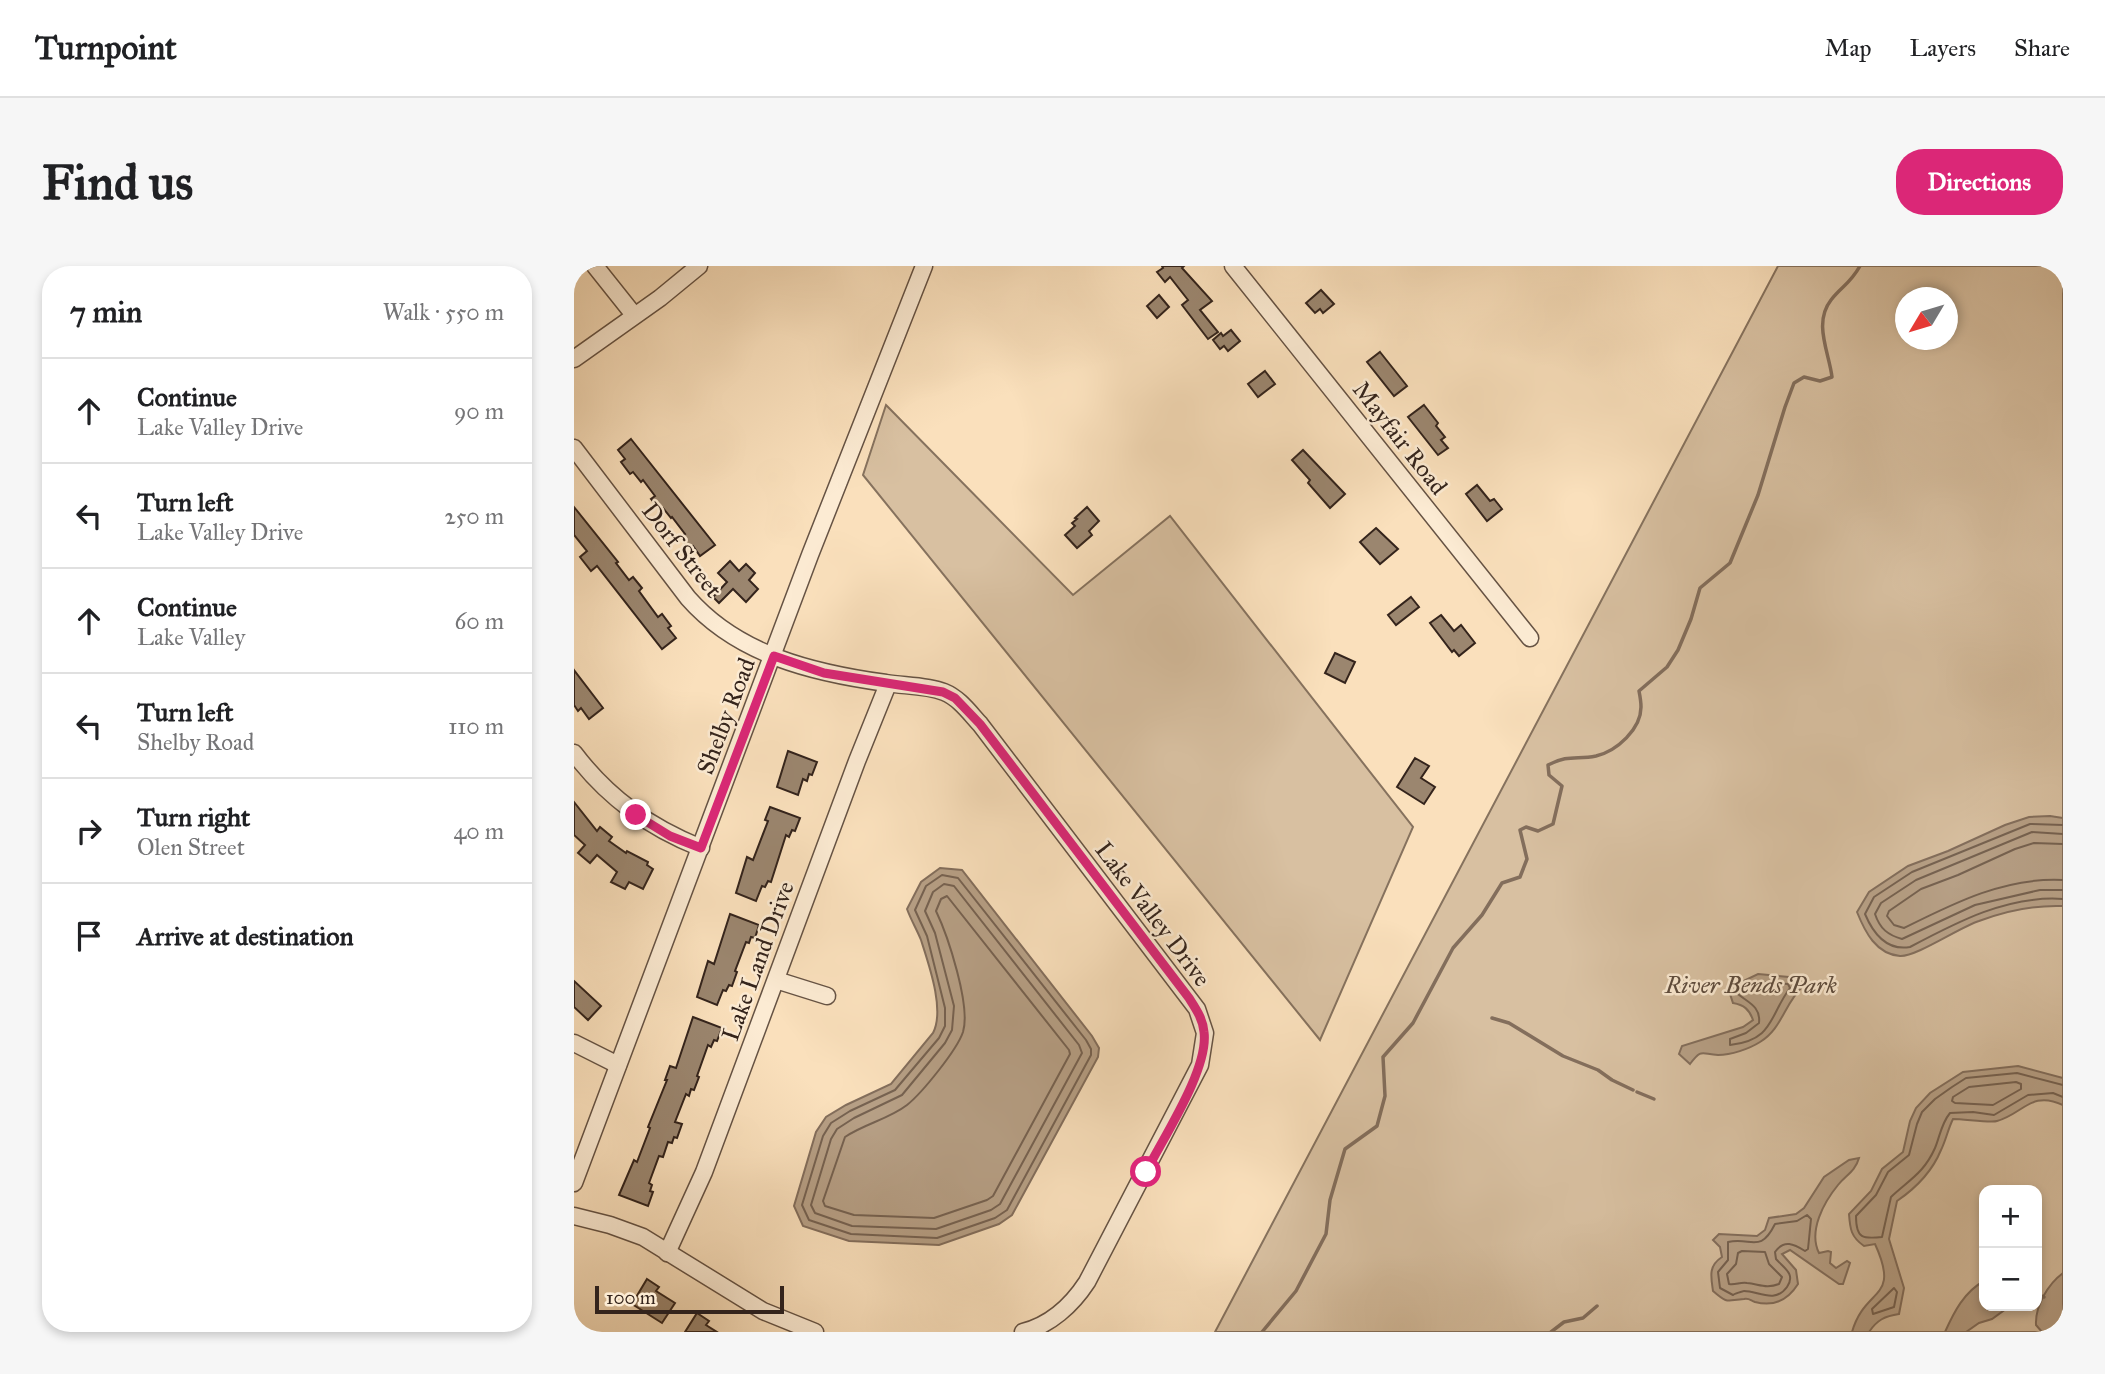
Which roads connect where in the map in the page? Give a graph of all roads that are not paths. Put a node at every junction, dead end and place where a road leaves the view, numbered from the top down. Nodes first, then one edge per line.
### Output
1 (595, 266) edge
2 (699, 266) edge
3 (924, 266) edge
4 (1233, 266) edge
5 (634, 315) junction
6 (574, 359) edge
7 (574, 448) edge
8 (1530, 638) dead end
9 (774, 656) junction
10 (888, 684) junction
11 (574, 753) edge
12 (701, 848) junction
13 (776, 980) junction
14 (827, 996) dead end
15 (574, 1043) edge
16 (618, 1065) junction
17 (574, 1182) edge
18 (574, 1216) edge
19 (667, 1253) junction
20 (816, 1332) edge
21 (1023, 1332) edge

1 - 5 street
2 - 5 street
3 - 9 street, Shelby Road
4 - 8 street, Mayfair Road
5 - 6 street
7 - 9 street, Dorf Street
9 - 10 street, Dorf Street
9 - 12 street, Shelby Road
10 - 13 street, Lake Land Drive
10 - 21 street, Lake Valley Drive
11 - 12 street
12 - 16 street, Shelby Road
13 - 14 street
13 - 19 street, Lake Land Drive
15 - 16 street
16 - 17 street, Shelby Road
18 - 19 street
19 - 20 street

